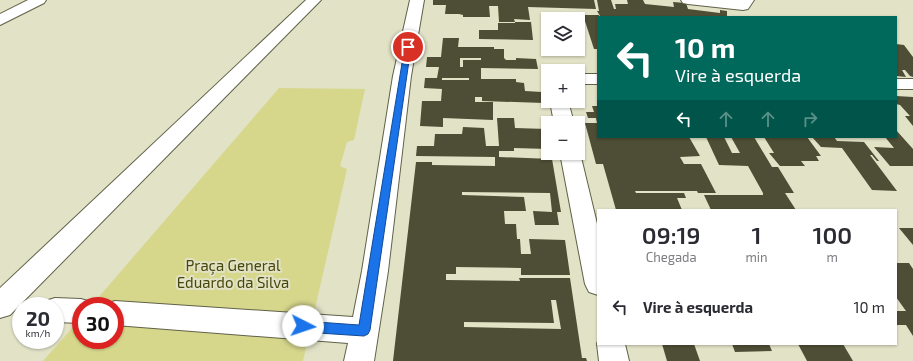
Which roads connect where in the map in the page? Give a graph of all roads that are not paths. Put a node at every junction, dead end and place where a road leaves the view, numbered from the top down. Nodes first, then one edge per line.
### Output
1 (39, 0) edge
2 (314, 0) edge
3 (417, 0) edge
4 (688, 0) edge
5 (746, 0) edge
6 (0, 20) edge
7 (585, 79) edge
8 (597, 79) edge
9 (897, 84) edge
10 (913, 84) edge
11 (571, 160) edge
12 (597, 279) edge
13 (0, 306) edge
14 (12, 307) edge
15 (124, 315) edge
16 (364, 330) junction
17 (611, 345) edge
18 (359, 361) edge
19 (614, 361) edge

1 - 6 street
2 - 13 street
3 - 16 street
4 - 5 street
7 - 8 street
9 - 10 street
11 - 12 street
13 - 14 street
15 - 16 street
16 - 18 street
17 - 19 street

